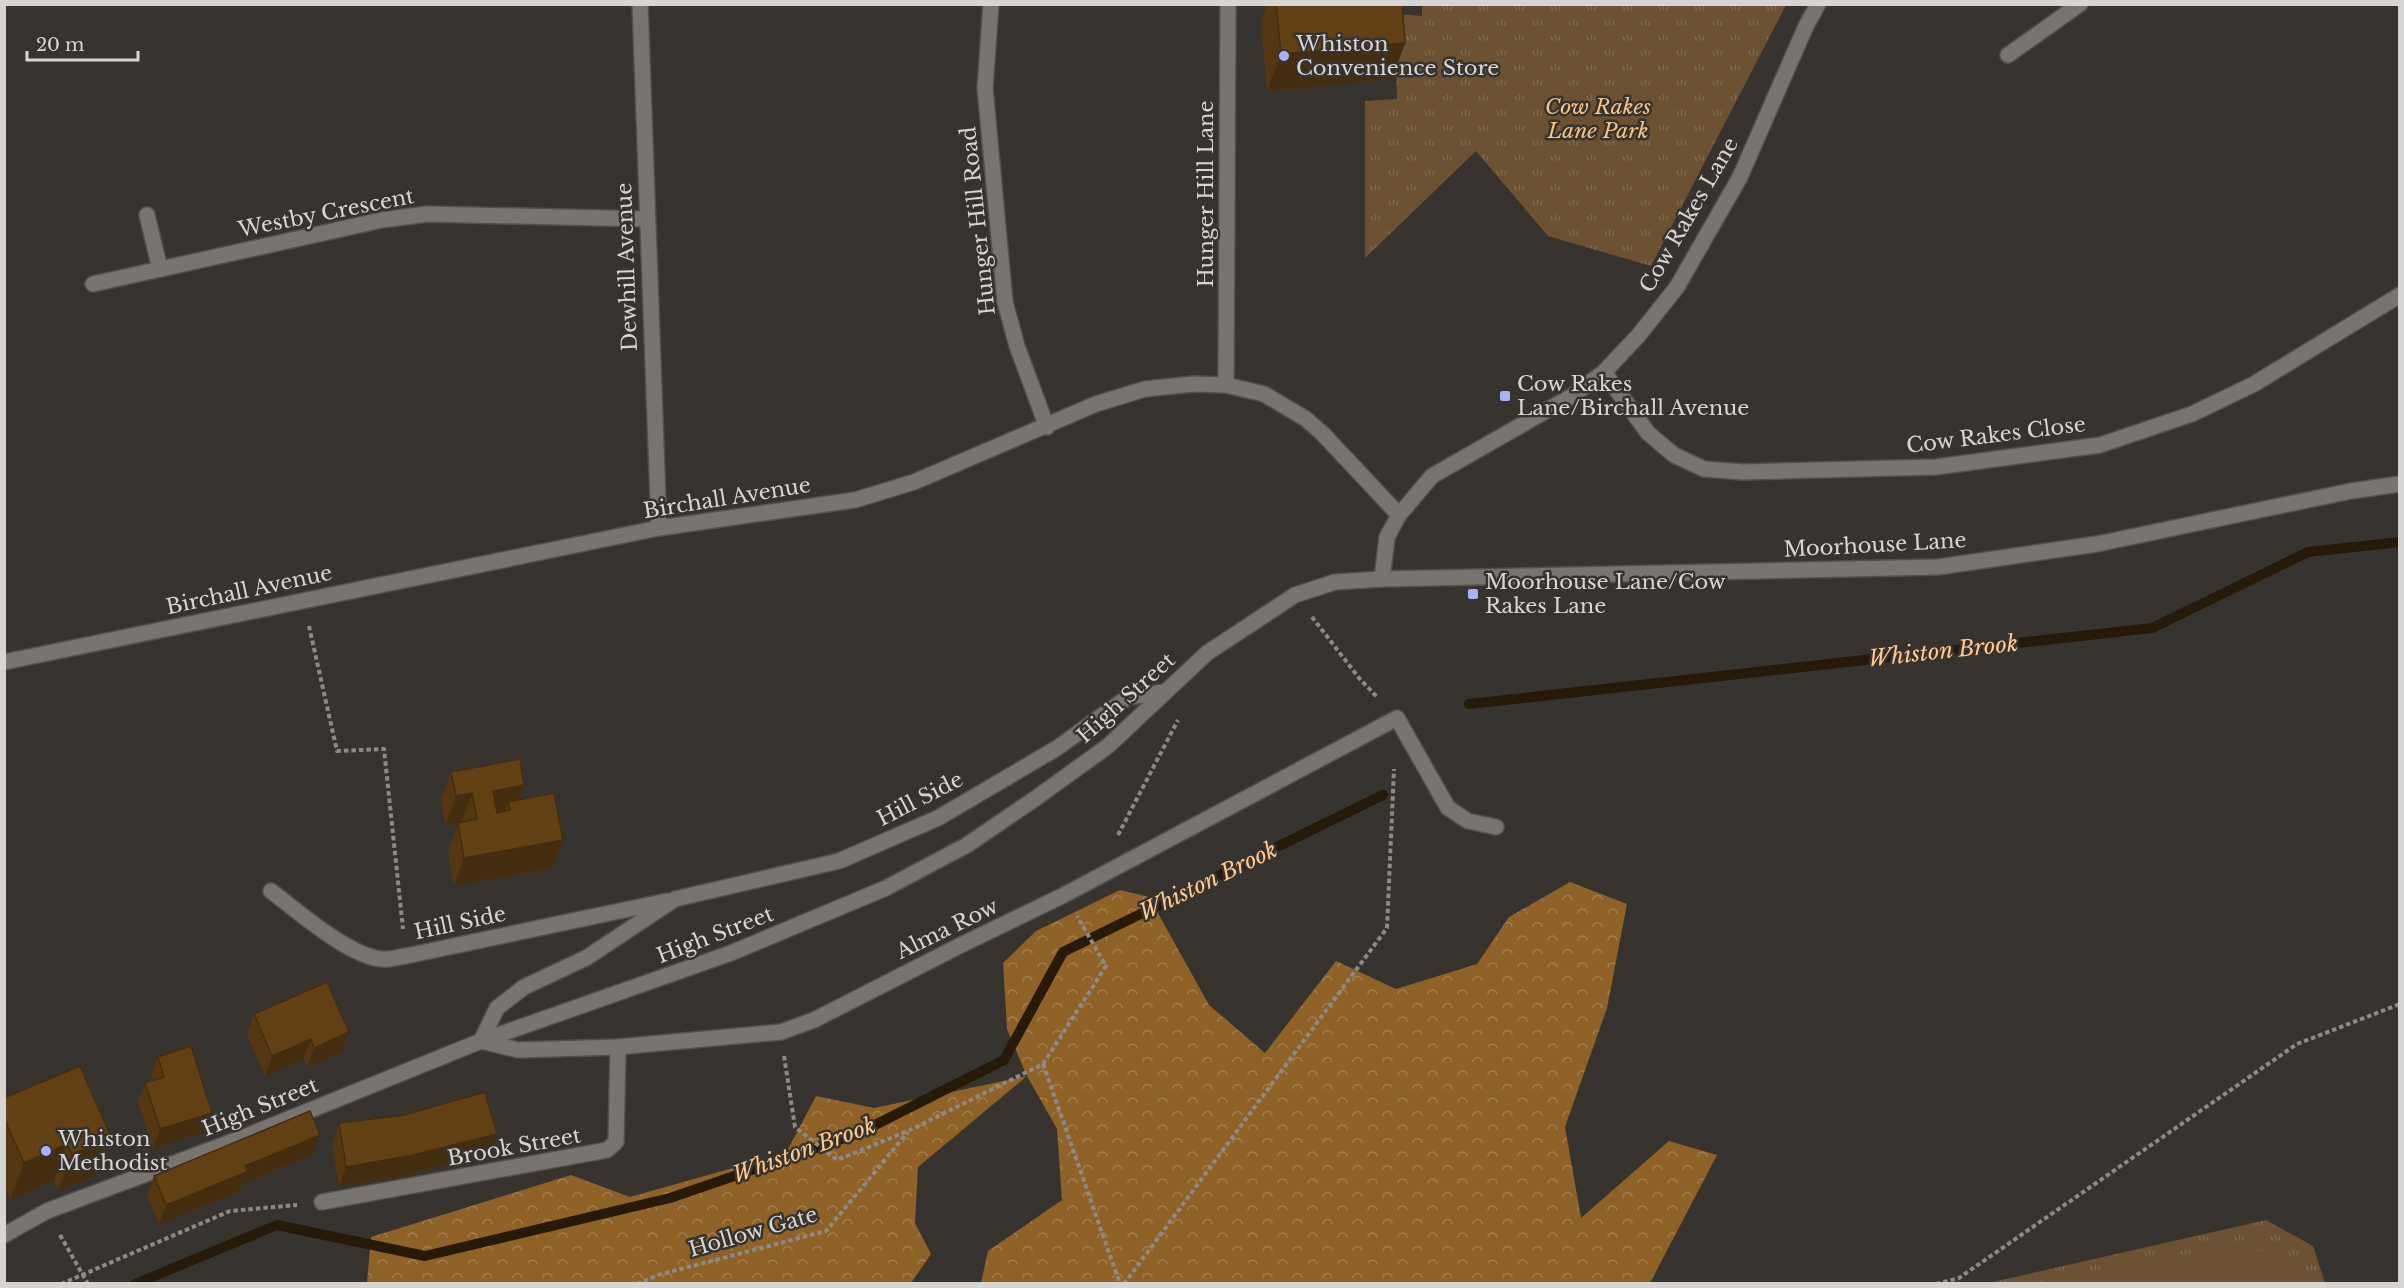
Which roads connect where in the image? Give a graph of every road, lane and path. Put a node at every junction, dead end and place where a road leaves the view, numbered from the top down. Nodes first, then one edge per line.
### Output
1 (640, 4) edge
2 (991, 4) edge
3 (1228, 4) edge
4 (1818, 4) edge
5 (2080, 4) edge
6 (2008, 55) dead end
7 (147, 215) dead end
8 (646, 219) junction
9 (160, 269) junction
10 (93, 284) dead end
11 (2400, 296) edge
12 (1604, 372) junction
13 (1226, 385) junction
14 (1047, 427) junction
15 (2400, 484) edge
16 (1399, 515) junction
17 (659, 528) junction
18 (1382, 579) junction
19 (1295, 595) junction
20 (304, 601) junction
21 (4, 662) edge
22 (1359, 678) dead end
23 (1164, 692) junction
24 (1184, 710) dead end
25 (1394, 764) dead end
26 (1496, 827) dead end
27 (1098, 876) junction
28 (271, 891) dead end
29 (1064, 895) junction
30 (675, 899) junction
31 (406, 956) junction
32 (2400, 1004) edge
33 (781, 1032) junction
34 (481, 1041) junction
35 (618, 1047) junction
36 (1043, 1064) junction
37 (908, 1131) junction
38 (322, 1202) joint
39 (47, 1212) junction
40 (4, 1235) edge
41 (82, 1275) junction
42 (61, 1284) edge
43 (88, 1284) edge
44 (637, 1284) edge
45 (1122, 1284) edge
46 (1936, 1284) edge

1 - 8 street, Dewhill Avenue
2 - 14 street, Hunger Hill Road
3 - 13 street, Hunger Hill Lane
4 - 12 street, Cow Rakes Lane
5 - 6 street
7 - 9 street
8 - 9 street, Westby Crescent
8 - 17 street, Dewhill Avenue
9 - 10 street, Westby Crescent
11 - 12 street, Cow Rakes Close
12 - 16 street, Cow Rakes Lane
13 - 14 street, Birchall Avenue
13 - 16 street, Birchall Avenue
14 - 17 street, Birchall Avenue
15 - 18 street, Moorhouse Lane
16 - 18 street, Cow Rakes Lane
17 - 20 street, Birchall Avenue
18 - 19 street, High Street
19 - 22 path
19 - 23 street, High Street
20 - 21 street, Birchall Avenue
20 - 31 path
23 - 30 street, Hill Side
23 - 34 street, High Street
24 - 27 path
25 - 45 path
26 - 27 street, Alma Row
27 - 29 street, Alma Row
28 - 31 street, Hill Side
29 - 33 street, Alma Row
29 - 36 path
30 - 31 street, Hill Side
30 - 34 street, Hill Side
32 - 46 path
33 - 35 street, Alma Row
33 - 37 path
34 - 35 street, Alma Row
34 - 39 street, High Street
35 - 38 street, Brook Street
36 - 37 path
36 - 45 path
37 - 44 path, Hollow Gate
38 - 41 path
39 - 40 street, High Street
39 - 41 path
41 - 42 path
41 - 43 path

